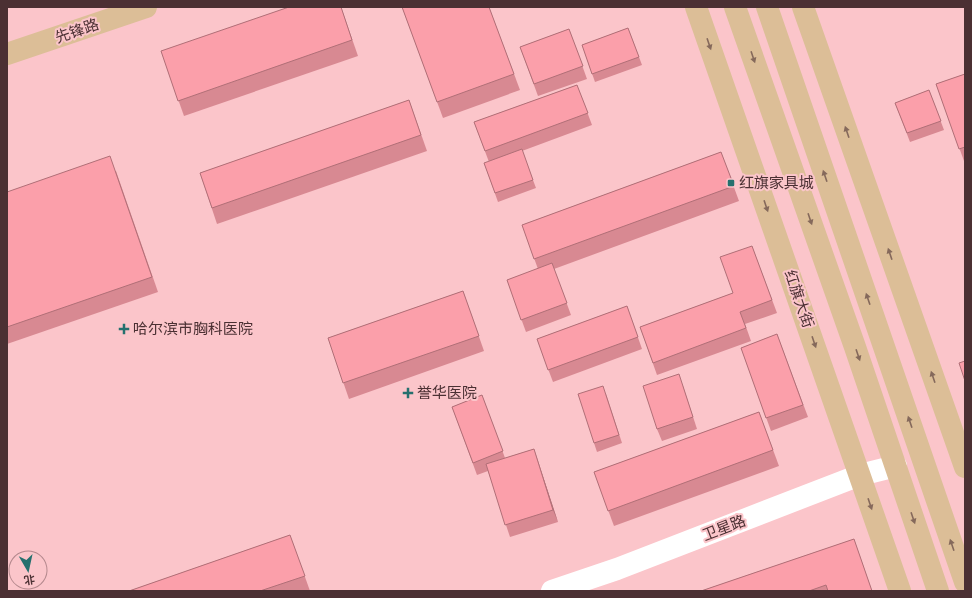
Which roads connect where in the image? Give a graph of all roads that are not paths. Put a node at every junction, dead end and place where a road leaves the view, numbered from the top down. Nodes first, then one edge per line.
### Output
1 (146, 7) edge
2 (696, 7) edge
3 (735, 7) edge
4 (767, 7) edge
5 (803, 7) edge
6 (7, 54) edge
7 (896, 466) junction
8 (965, 467) edge
9 (860, 475) junction
10 (965, 582) edge
11 (552, 591) edge
12 (900, 591) edge
13 (938, 591) edge

1 - 6 main road, 先锋路
2 -> 9 main road, 红旗大街
3 -> 7 main road
10 -> 4 main road
8 -> 5 main road
7 - 9 street, 卫星路
7 -> 13 main road
9 - 11 street, 卫星路
9 -> 12 main road, 红旗大街

